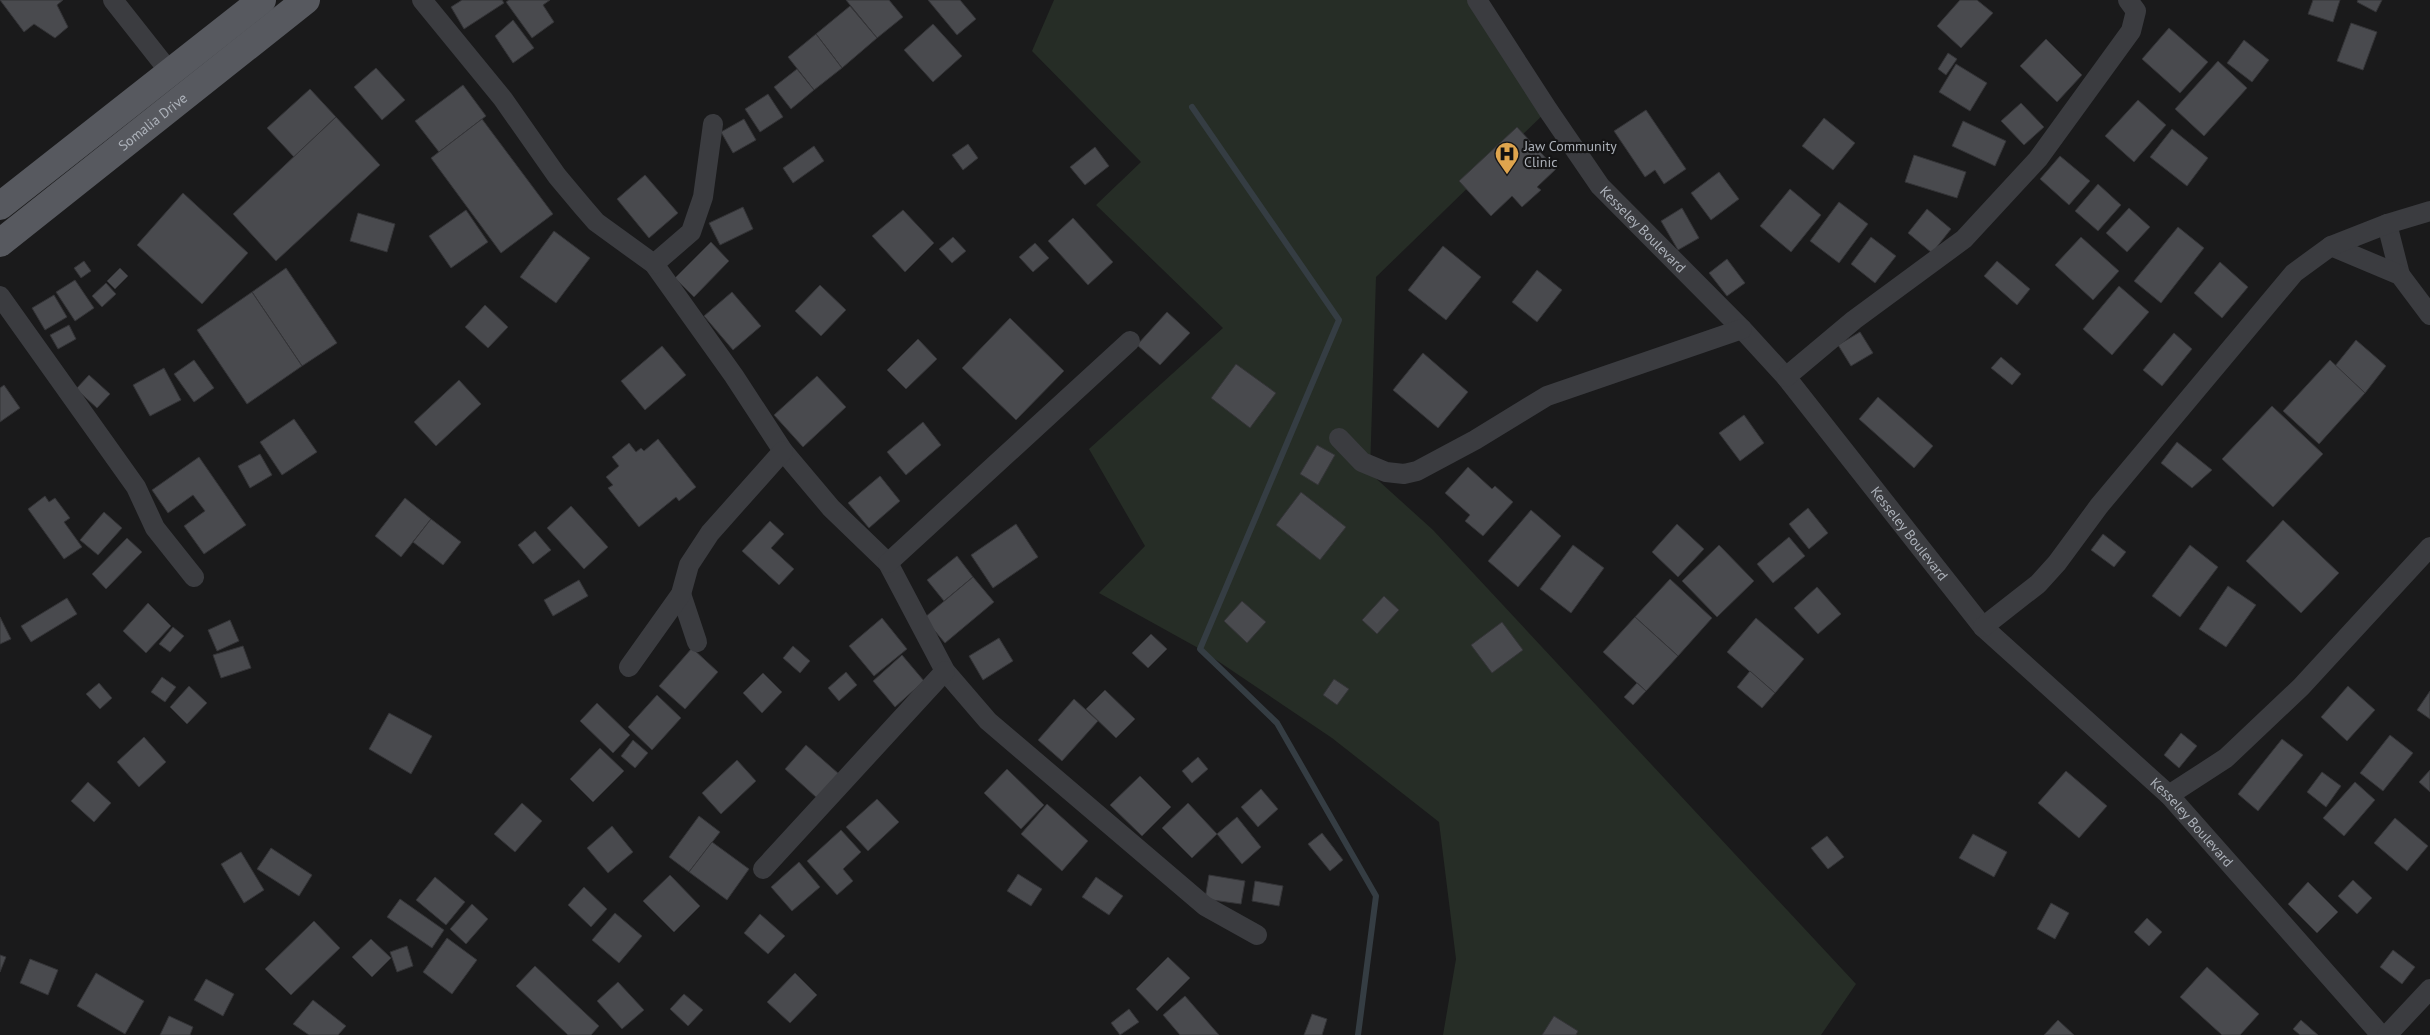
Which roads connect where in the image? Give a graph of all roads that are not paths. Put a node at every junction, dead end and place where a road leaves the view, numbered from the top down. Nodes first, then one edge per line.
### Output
1 (113, 0) edge
2 (262, 0) edge
3 (306, 0) edge
4 (422, 0) edge
5 (1476, 0) edge
6 (2128, 0) edge
7 (169, 71) junction
8 (713, 124) dead end
9 (0, 206) edge
10 (2430, 211) edge
11 (2387, 224) junction
12 (0, 243) edge
13 (2330, 246) junction
14 (654, 264) junction
15 (2400, 275) junction
16 (0, 296) edge
17 (2430, 315) edge
18 (1742, 329) junction
19 (1130, 341) dead end
20 (1786, 377) junction
21 (1339, 438) dead end
22 (783, 451) junction
23 (2430, 547) edge
24 (888, 563) junction
25 (194, 577) dead end
26 (681, 594) junction
27 (1983, 627) junction
28 (697, 642) dead end
29 (629, 667) dead end
30 (945, 671) junction
31 (2170, 795) junction
32 (763, 869) dead end
33 (1257, 936) dead end
34 (2430, 989) edge
35 (2381, 1035) edge
36 (2387, 1035) edge

1 - 7 street
2 - 7 main road
3 - 12 main road, Somalia Drive
4 - 14 street
5 - 18 street, Kesseley Boulevard
6 - 20 street
7 - 9 main road
8 - 14 street
10 - 11 street
11 - 13 street
11 - 15 street
13 - 15 street
13 - 27 street
14 - 22 street
15 - 17 street
16 - 25 street
18 - 20 street, Kesseley Boulevard
18 - 21 street
19 - 24 street
20 - 27 street, Kesseley Boulevard
22 - 24 street
22 - 26 street
23 - 31 street
24 - 30 street
26 - 28 street
26 - 29 street
27 - 31 street, Kesseley Boulevard
30 - 32 street
30 - 33 street
31 - 35 street, Kesseley Boulevard
34 - 36 street

